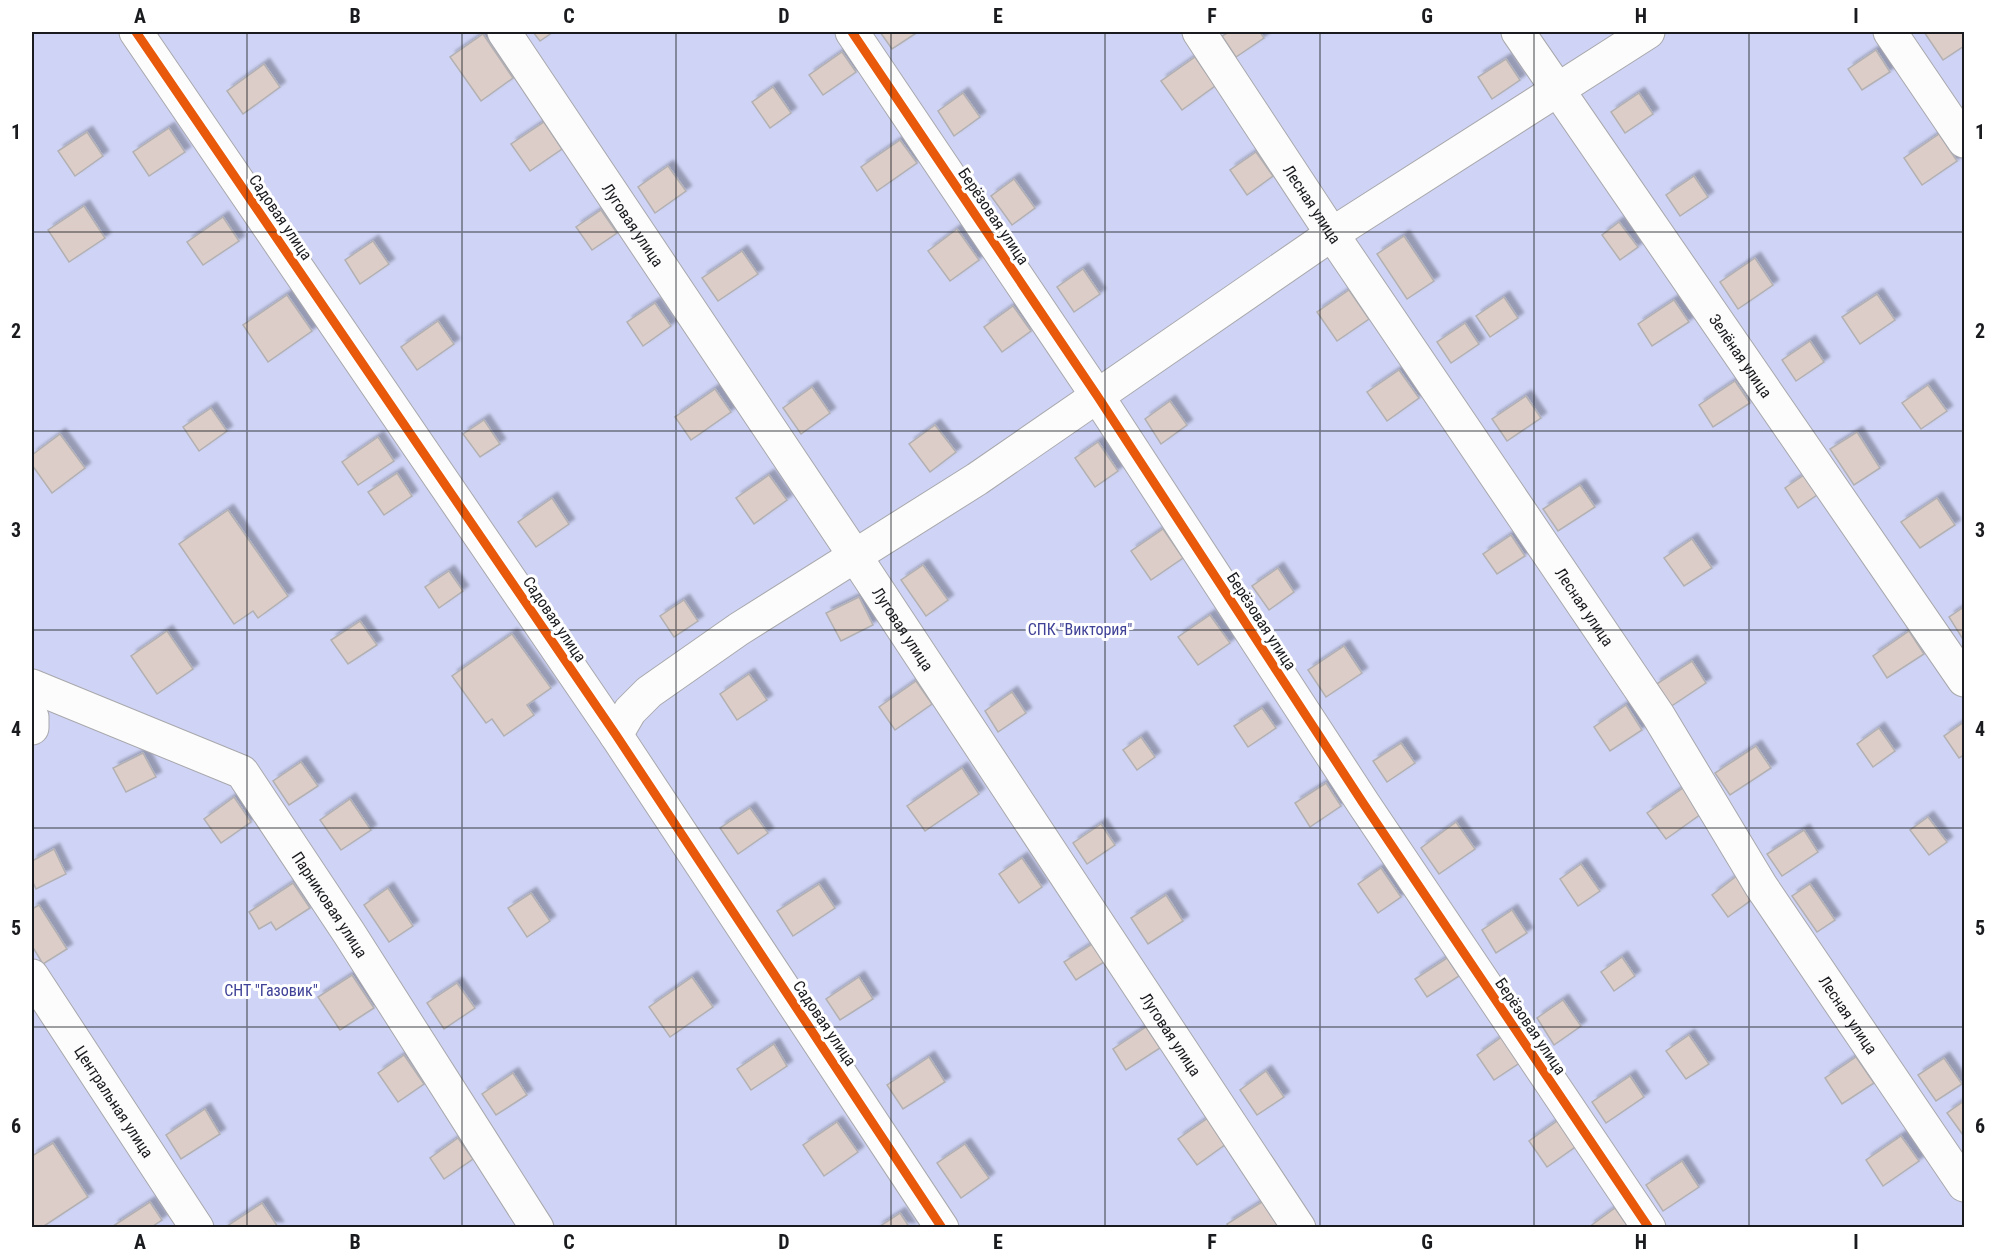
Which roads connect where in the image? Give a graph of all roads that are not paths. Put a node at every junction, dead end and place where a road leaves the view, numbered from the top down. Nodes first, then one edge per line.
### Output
1 (136, 32) edge
2 (504, 32) edge
3 (852, 32) edge
4 (1198, 32) edge
5 (1518, 32) edge
6 (1648, 32) edge
7 (1890, 32) edge
8 (1558, 90) junction
9 (1965, 141) edge
10 (1332, 234) junction
11 (1098, 397) junction
12 (855, 556) junction
13 (1965, 680) edge
14 (32, 686) edge
15 (32, 717) edge
16 (32, 728) edge
17 (616, 735) junction
18 (32, 976) edge
19 (1965, 1185) edge
20 (197, 1227) edge
21 (537, 1227) edge
22 (942, 1227) edge
23 (1299, 1227) edge
24 (1648, 1227) edge

1 - 17 street, Садовая улица
2 - 12 street, Луговая улица
3 - 11 street, Берёзовая улица
4 - 10 street, Лесная улица
5 - 8 street, Зелёная улица
6 - 8 street
7 - 9 street
8 - 10 street
8 - 13 street, Зелёная улица
10 - 11 street
10 - 19 street, Лесная улица
11 - 12 street
11 - 24 street, Берёзовая улица
12 - 17 street
12 - 23 street, Луговая улица
14 - 21 street, Парниковая улица
15 - 16 street
17 - 22 street, Садовая улица
18 - 20 street, Центральная улица

